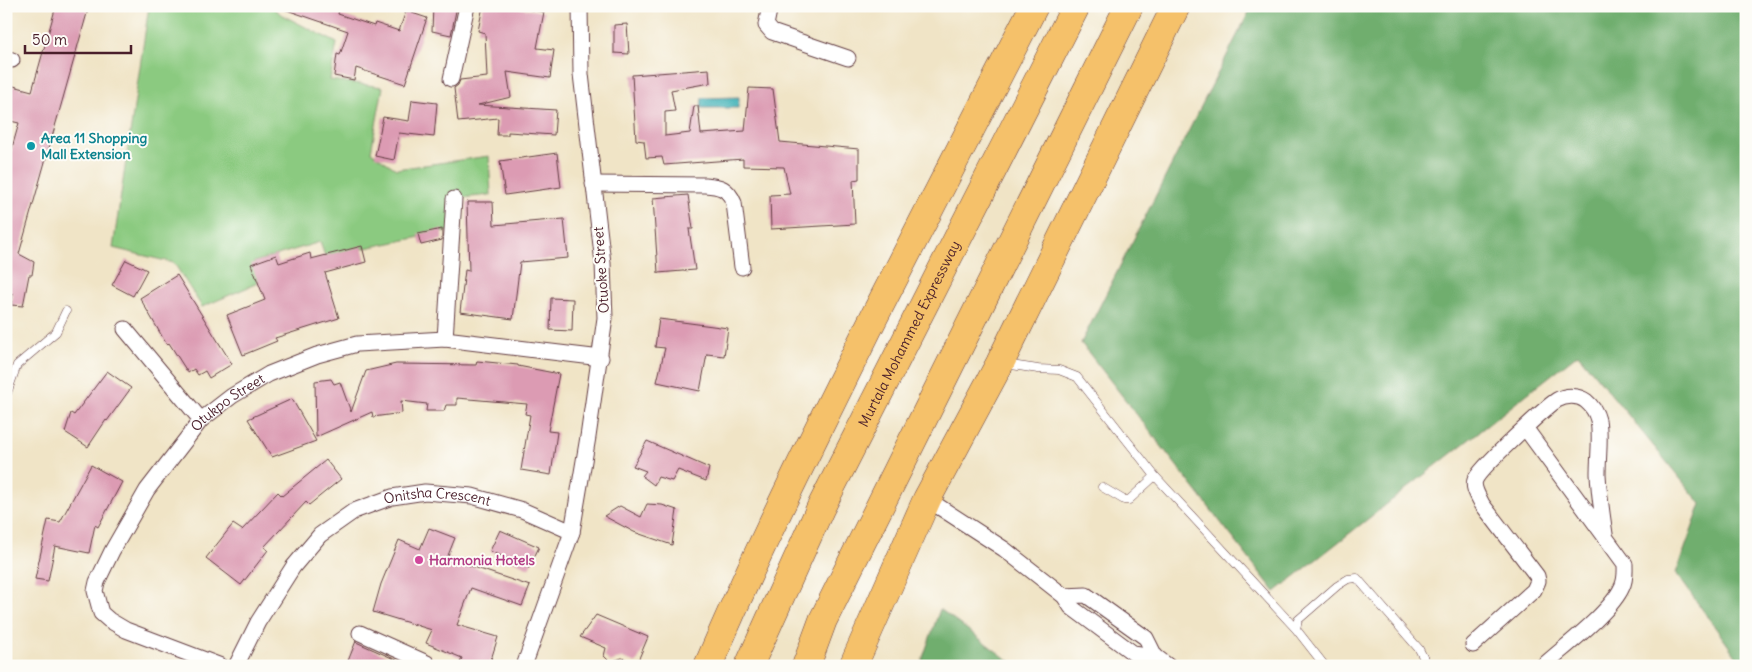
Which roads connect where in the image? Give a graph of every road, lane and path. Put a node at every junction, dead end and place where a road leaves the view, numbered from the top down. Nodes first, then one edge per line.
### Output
1 (467, 6) edge
2 (580, 6) edge
3 (770, 6) edge
4 (1034, 6) edge
5 (1076, 6) edge
6 (1129, 6) edge
7 (1176, 6) edge
8 (848, 58) dead end
9 (451, 79) dead end
10 (594, 184) junction
11 (454, 199) dead end
12 (742, 267) dead end
13 (66, 311) dead end
14 (125, 329) dead end
15 (445, 339) junction
16 (601, 358) junction
17 (1000, 363) junction
18 (6, 396) edge
19 (201, 420) junction
20 (1526, 429) junction
21 (1155, 476) junction
22 (1102, 487) dead end
23 (927, 499) junction
24 (572, 532) junction
25 (1605, 534) junction
26 (1296, 629) junction
27 (360, 633) dead end
28 (1473, 645) dead end
29 (221, 666) edge
30 (236, 666) edge
31 (428, 666) edge
32 (524, 666) edge
33 (708, 666) edge
34 (749, 666) edge
35 (806, 666) edge
36 (852, 666) edge
37 (1168, 666) edge
38 (1325, 666) edge
39 (1423, 666) edge
40 (1543, 666) edge

1 - 9 street
2 - 10 street, Otuoke Street
3 - 8 street
4 - 33 highway
5 - 34 highway, Murtala Mohammed Expressway
6 - 35 highway
7 - 17 highway
10 - 12 street
10 - 16 street, Otuoke Street
11 - 15 street
13 - 18 lane
14 - 19 street
15 - 16 street, Otukpo Street
15 - 19 street, Otukpo Street
16 - 24 street, Otuoke Street
17 - 21 lane
17 - 23 highway
19 - 29 street, Otukpo Street
20 - 25 street
20 - 25 street
20 - 28 street
21 - 22 lane
21 - 26 lane
23 - 36 highway
23 - 37 street
24 - 30 street, Onitsha Crescent
24 - 32 street
25 - 40 street
26 - 38 lane
26 - 39 lane
27 - 31 street

